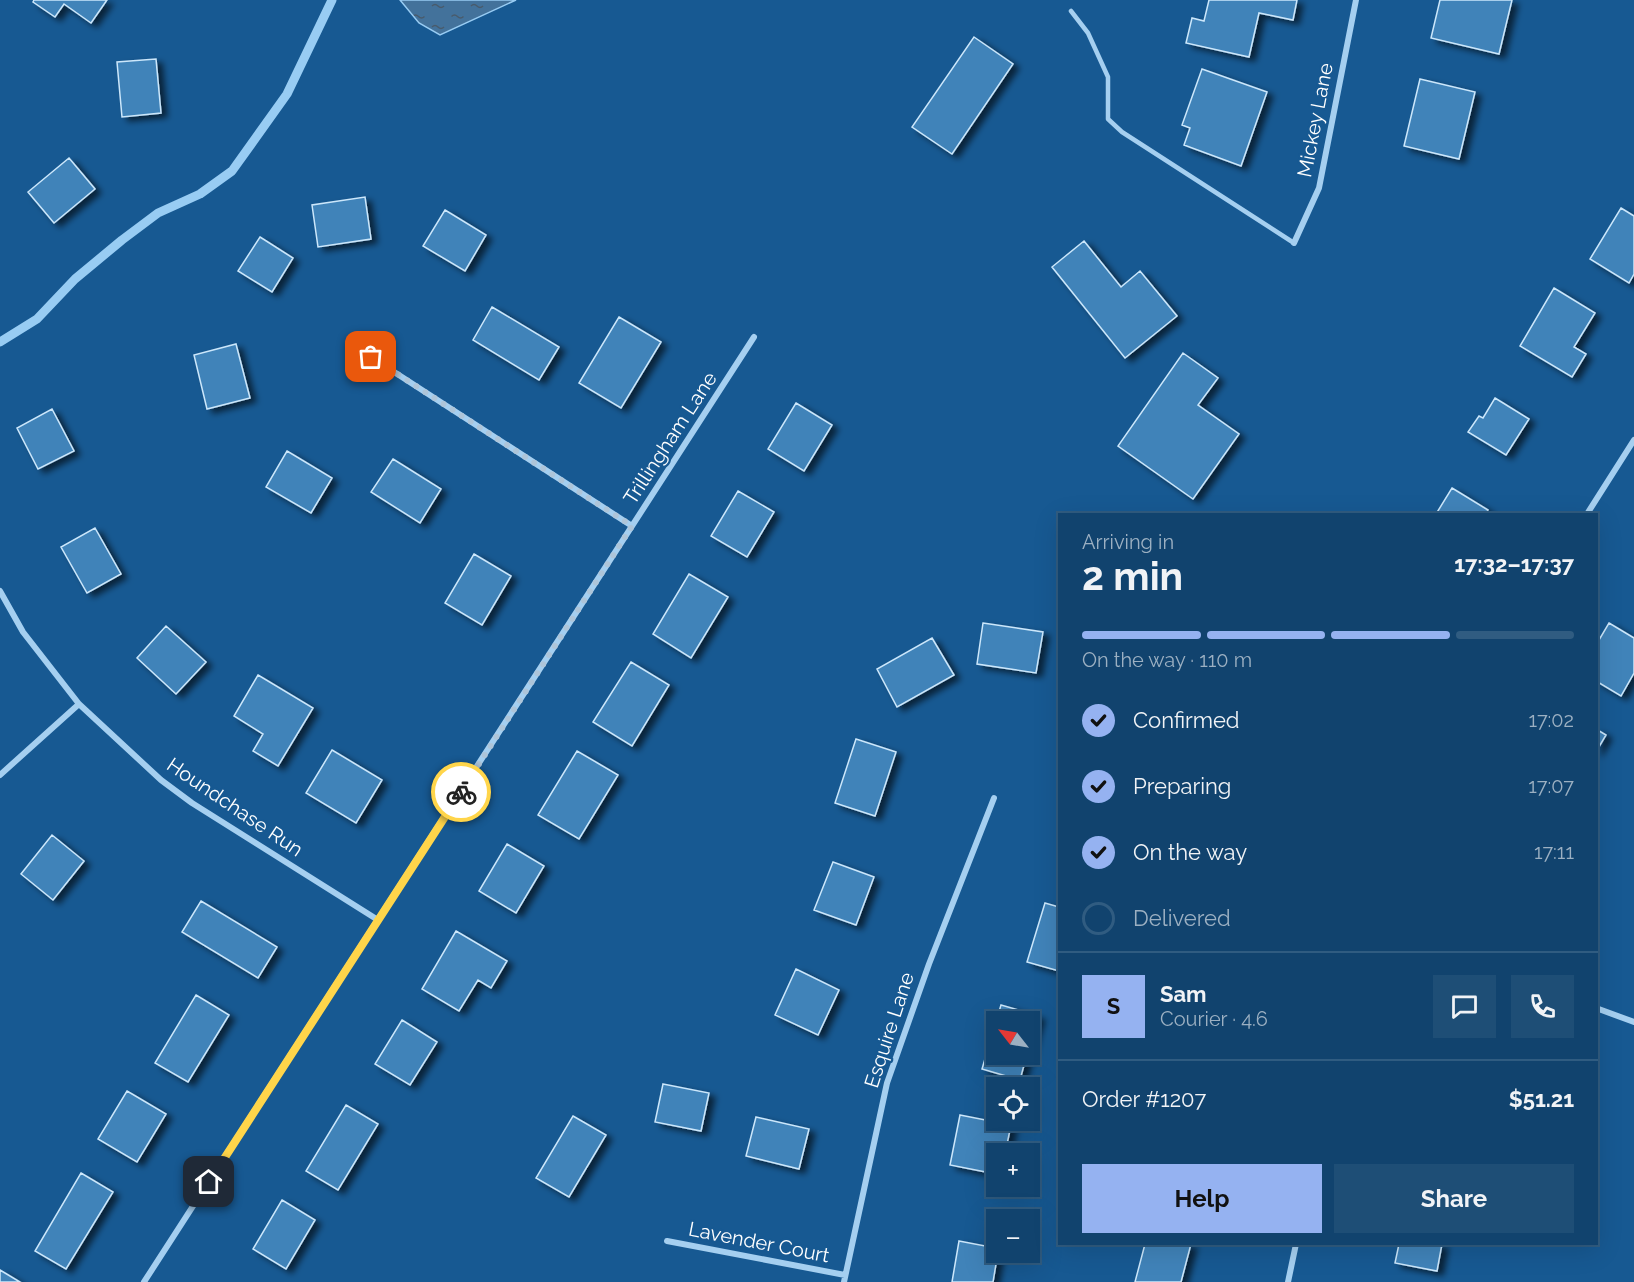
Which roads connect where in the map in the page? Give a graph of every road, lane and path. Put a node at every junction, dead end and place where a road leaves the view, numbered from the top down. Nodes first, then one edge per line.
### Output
1 (1356, 0) edge
2 (1071, 11) dead end
3 (1294, 243) joint
4 (754, 337) dead end
5 (351, 344) dead end
6 (1634, 440) edge
7 (1588, 513) edge
8 (632, 526) junction
9 (0, 591) edge
10 (79, 704) junction
11 (0, 775) edge
12 (994, 798) dead end
13 (378, 920) junction
14 (1598, 1009) edge
15 (1634, 1022) edge
16 (667, 1241) dead end
17 (1296, 1245) edge
18 (845, 1278) edge
19 (144, 1282) edge
20 (1288, 1282) edge

1 - 3 street, Mickey Lane
2 - 3 lane
4 - 8 street, Trillingham Lane
5 - 8 street
6 - 7 street
8 - 13 street, Trillingham Lane
9 - 10 street, Houndchase Run
10 - 11 street
10 - 13 street, Houndchase Run
12 - 18 street, Esquire Lane
13 - 19 street, Trillingham Lane
14 - 15 street
16 - 18 street, Lavender Court
17 - 20 street

